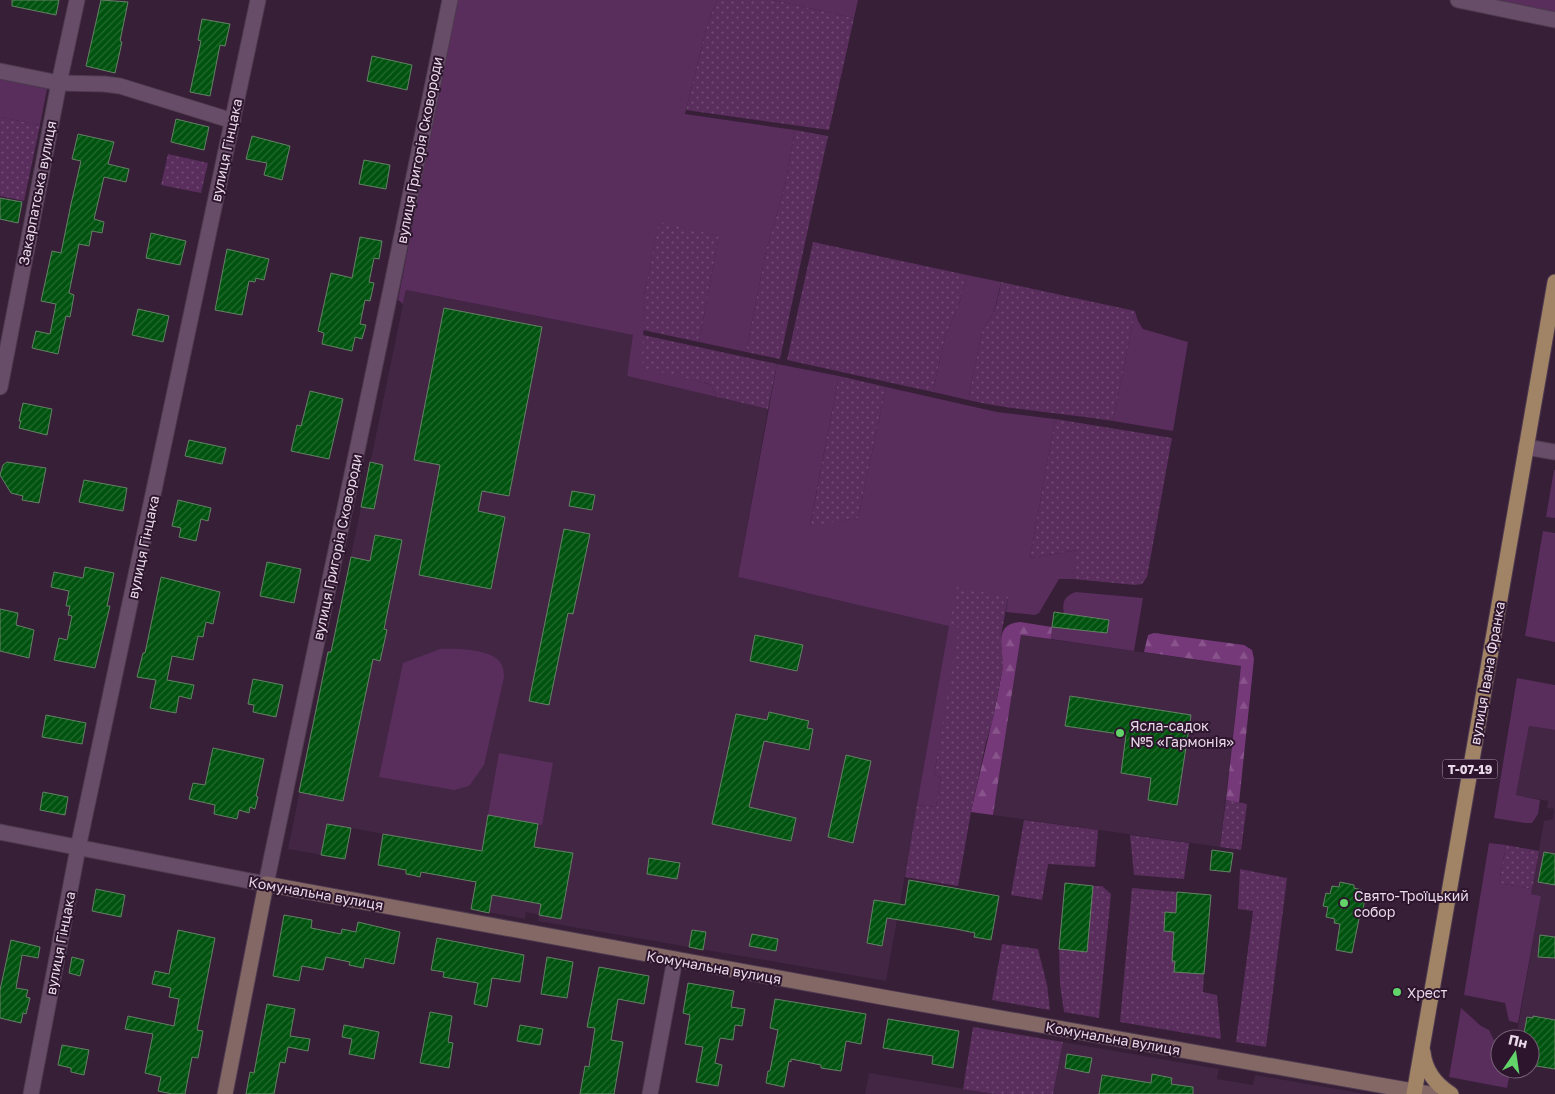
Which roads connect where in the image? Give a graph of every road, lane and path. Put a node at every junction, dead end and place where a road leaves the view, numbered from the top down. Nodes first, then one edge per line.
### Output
1 (76, 0) edge
2 (258, 0) edge
3 (450, 0) edge
4 (1458, 0) edge
5 (1555, 20) edge
6 (0, 71) edge
7 (59, 83) junction
8 (233, 121) junction
9 (1555, 282) edge
10 (0, 387) edge
11 (1526, 446) junction
12 (1555, 452) edge
13 (0, 832) edge
14 (78, 848) junction
15 (266, 884) junction
16 (675, 960) junction
17 (1422, 1044) junction
18 (1414, 1092) edge
19 (31, 1094) edge
20 (224, 1094) edge
21 (650, 1094) edge
22 (1430, 1094) edge
23 (1451, 1094) edge

1 - 7 street, Закарпатська вулиця
2 - 8 street, вулиця Гінцака
3 - 15 street, вулиця Григорія Сковороди
4 - 5 street
6 - 7 street
7 - 8 street
7 - 10 street, Закарпатська вулиця
8 - 14 street, вулиця Гінцака
9 - 11 main road, вулиця Івана Франка / Т-07-19
11 - 12 street
11 - 17 main road, вулиця Івана Франка / Т-07-19
13 - 14 street, Комунальна вулиця
14 - 15 street, Комунальна вулиця
14 - 19 street, вулиця Гінцака
15 - 16 main road, Комунальна вулиця
15 - 20 main road, вулиця Григорія Сковороди
16 - 18 main road, Комунальна вулиця
16 - 21 street
17 - 18 main road, вулиця Івана Франка / Т-07-19
17 - 23 main road
18 - 22 main road, Комунальна вулиця

